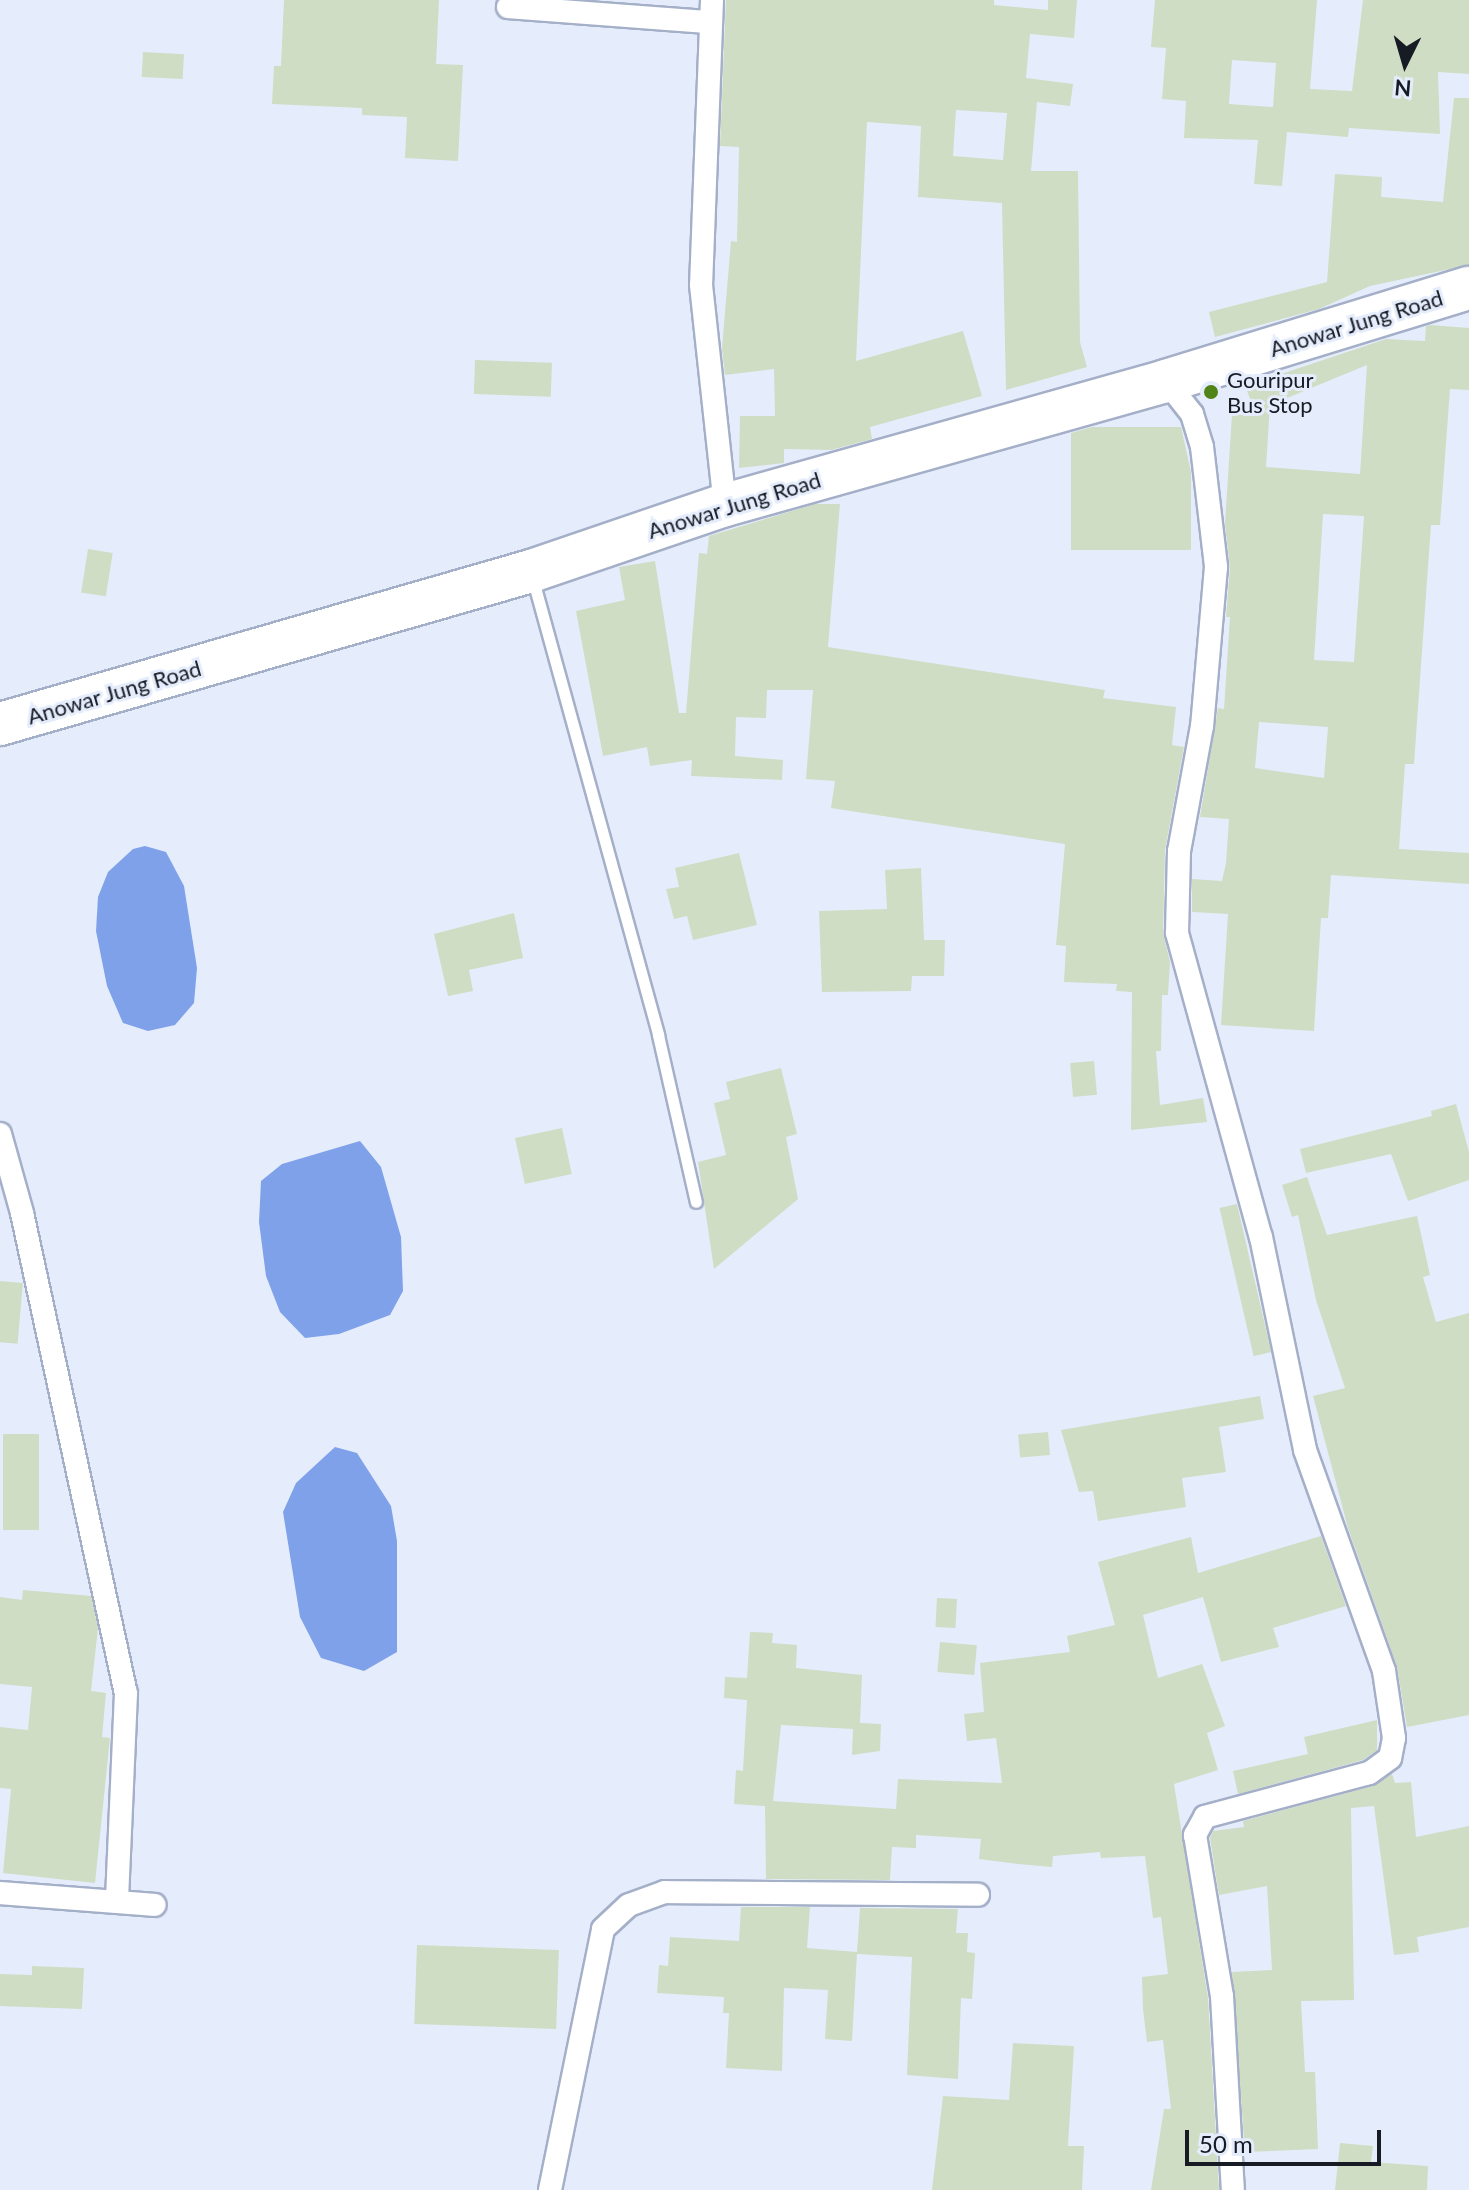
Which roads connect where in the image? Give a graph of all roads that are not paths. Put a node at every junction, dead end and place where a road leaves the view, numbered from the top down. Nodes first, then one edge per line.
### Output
1 (508, 7) dead end
2 (711, 11) edge
3 (1469, 288) edge
4 (1166, 381) junction
5 (725, 505) junction
6 (531, 571) junction
7 (0, 724) edge
8 (0, 1134) edge
9 (696, 1202) dead end
10 (0, 1893) edge
11 (978, 1895) dead end
12 (117, 1902) junction
13 (155, 1905) dead end
14 (550, 2190) edge
15 (1233, 2190) edge

1 - 2 street
2 - 5 street
3 - 4 highway, Anowar Jung Road
4 - 5 highway, Anowar Jung Road
4 - 15 street
5 - 6 highway, Anowar Jung Road
6 - 7 highway, Anowar Jung Road
6 - 9 lane
8 - 12 street
10 - 12 street
11 - 14 street
12 - 13 street

